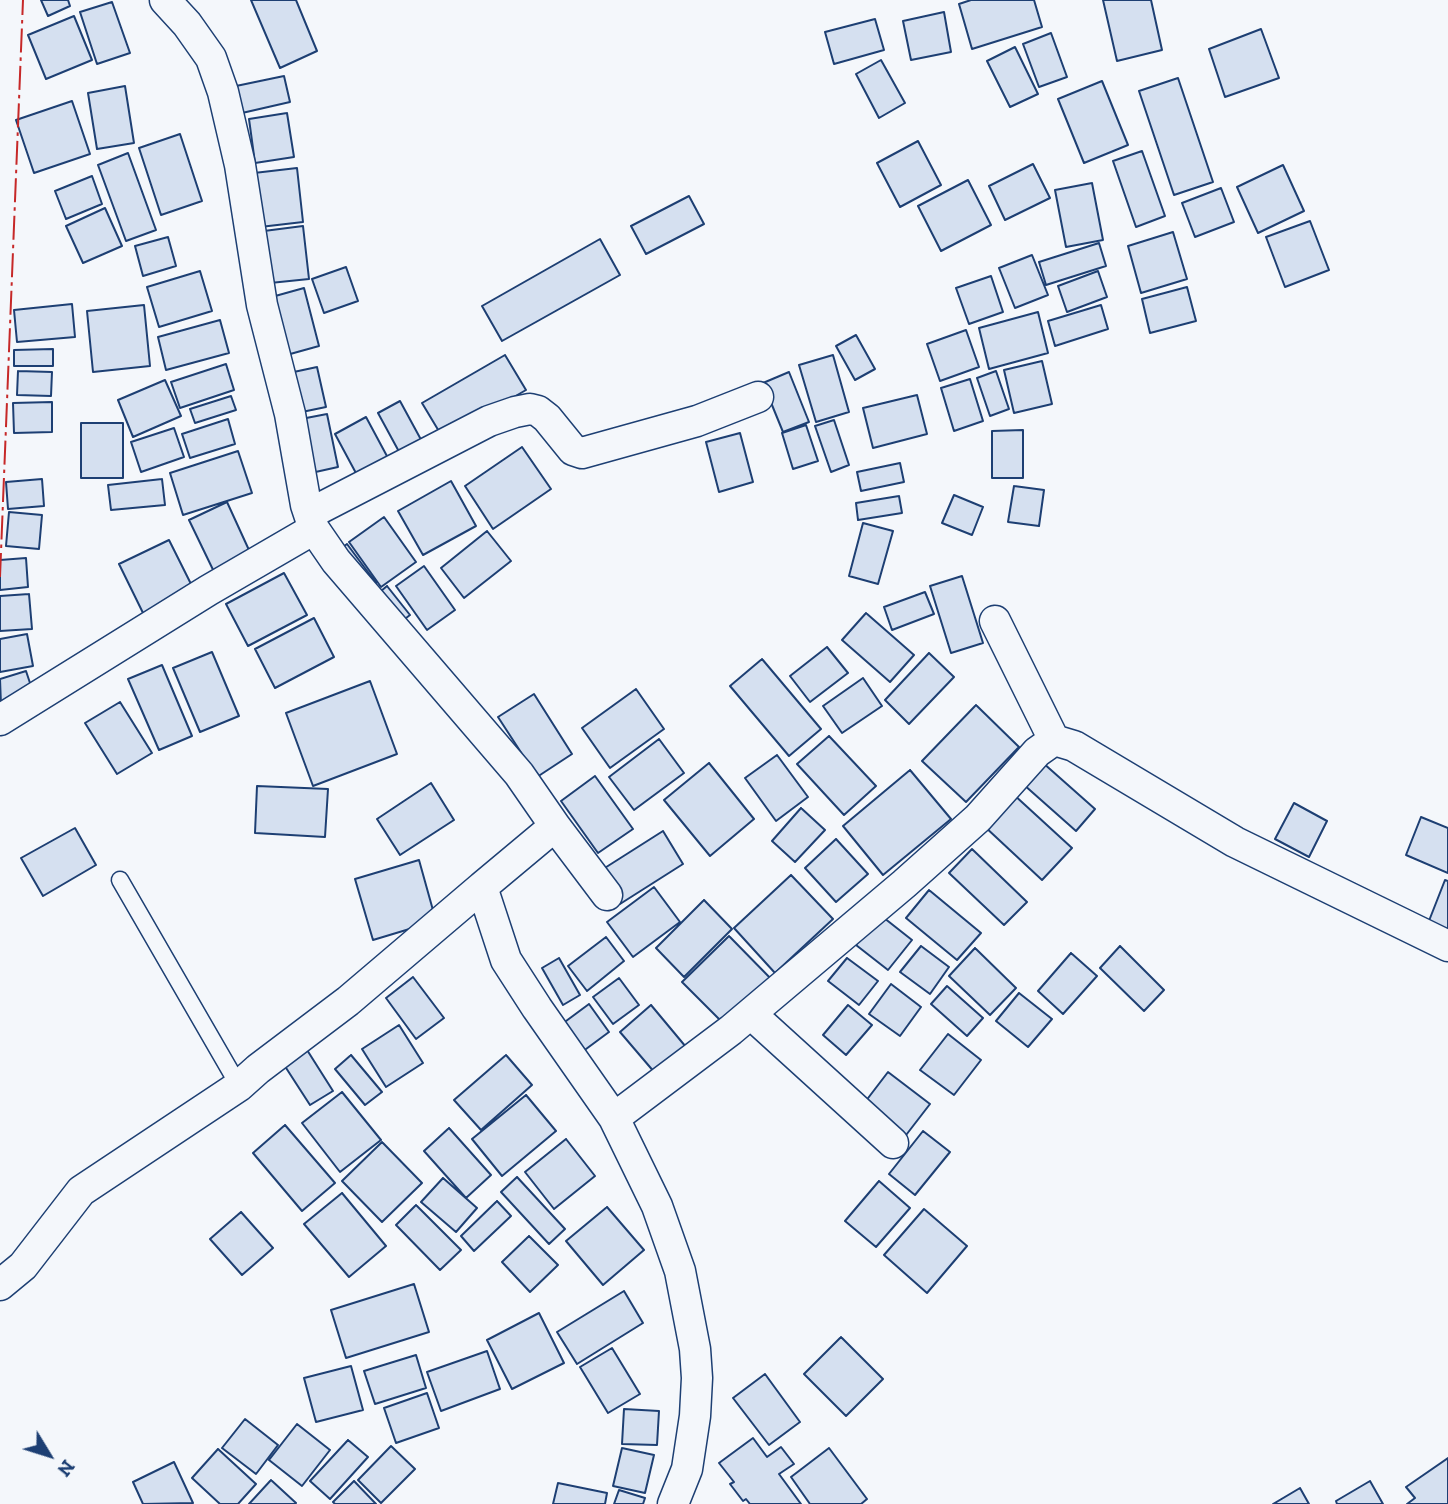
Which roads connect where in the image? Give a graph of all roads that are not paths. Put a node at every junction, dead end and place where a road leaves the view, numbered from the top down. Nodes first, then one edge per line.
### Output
1 (165, 0) edge
2 (758, 397) dead end
3 (312, 522) junction
4 (995, 621) dead end
5 (0, 720) edge
6 (1054, 740) junction
7 (555, 826) junction
8 (120, 880) dead end
9 (482, 887) junction
10 (607, 895) dead end
11 (1448, 946) edge
12 (751, 1014) junction
13 (239, 1086) junction
14 (614, 1118) junction
15 (893, 1143) dead end
16 (0, 1285) edge
17 (673, 1504) edge

1 - 3 street
2 - 3 street
3 - 5 street
3 - 7 street
4 - 6 street
6 - 11 street
6 - 12 street
7 - 9 street
7 - 10 street
8 - 13 lane
9 - 13 street
9 - 14 street
12 - 14 street
12 - 15 street
13 - 16 street
14 - 17 street

